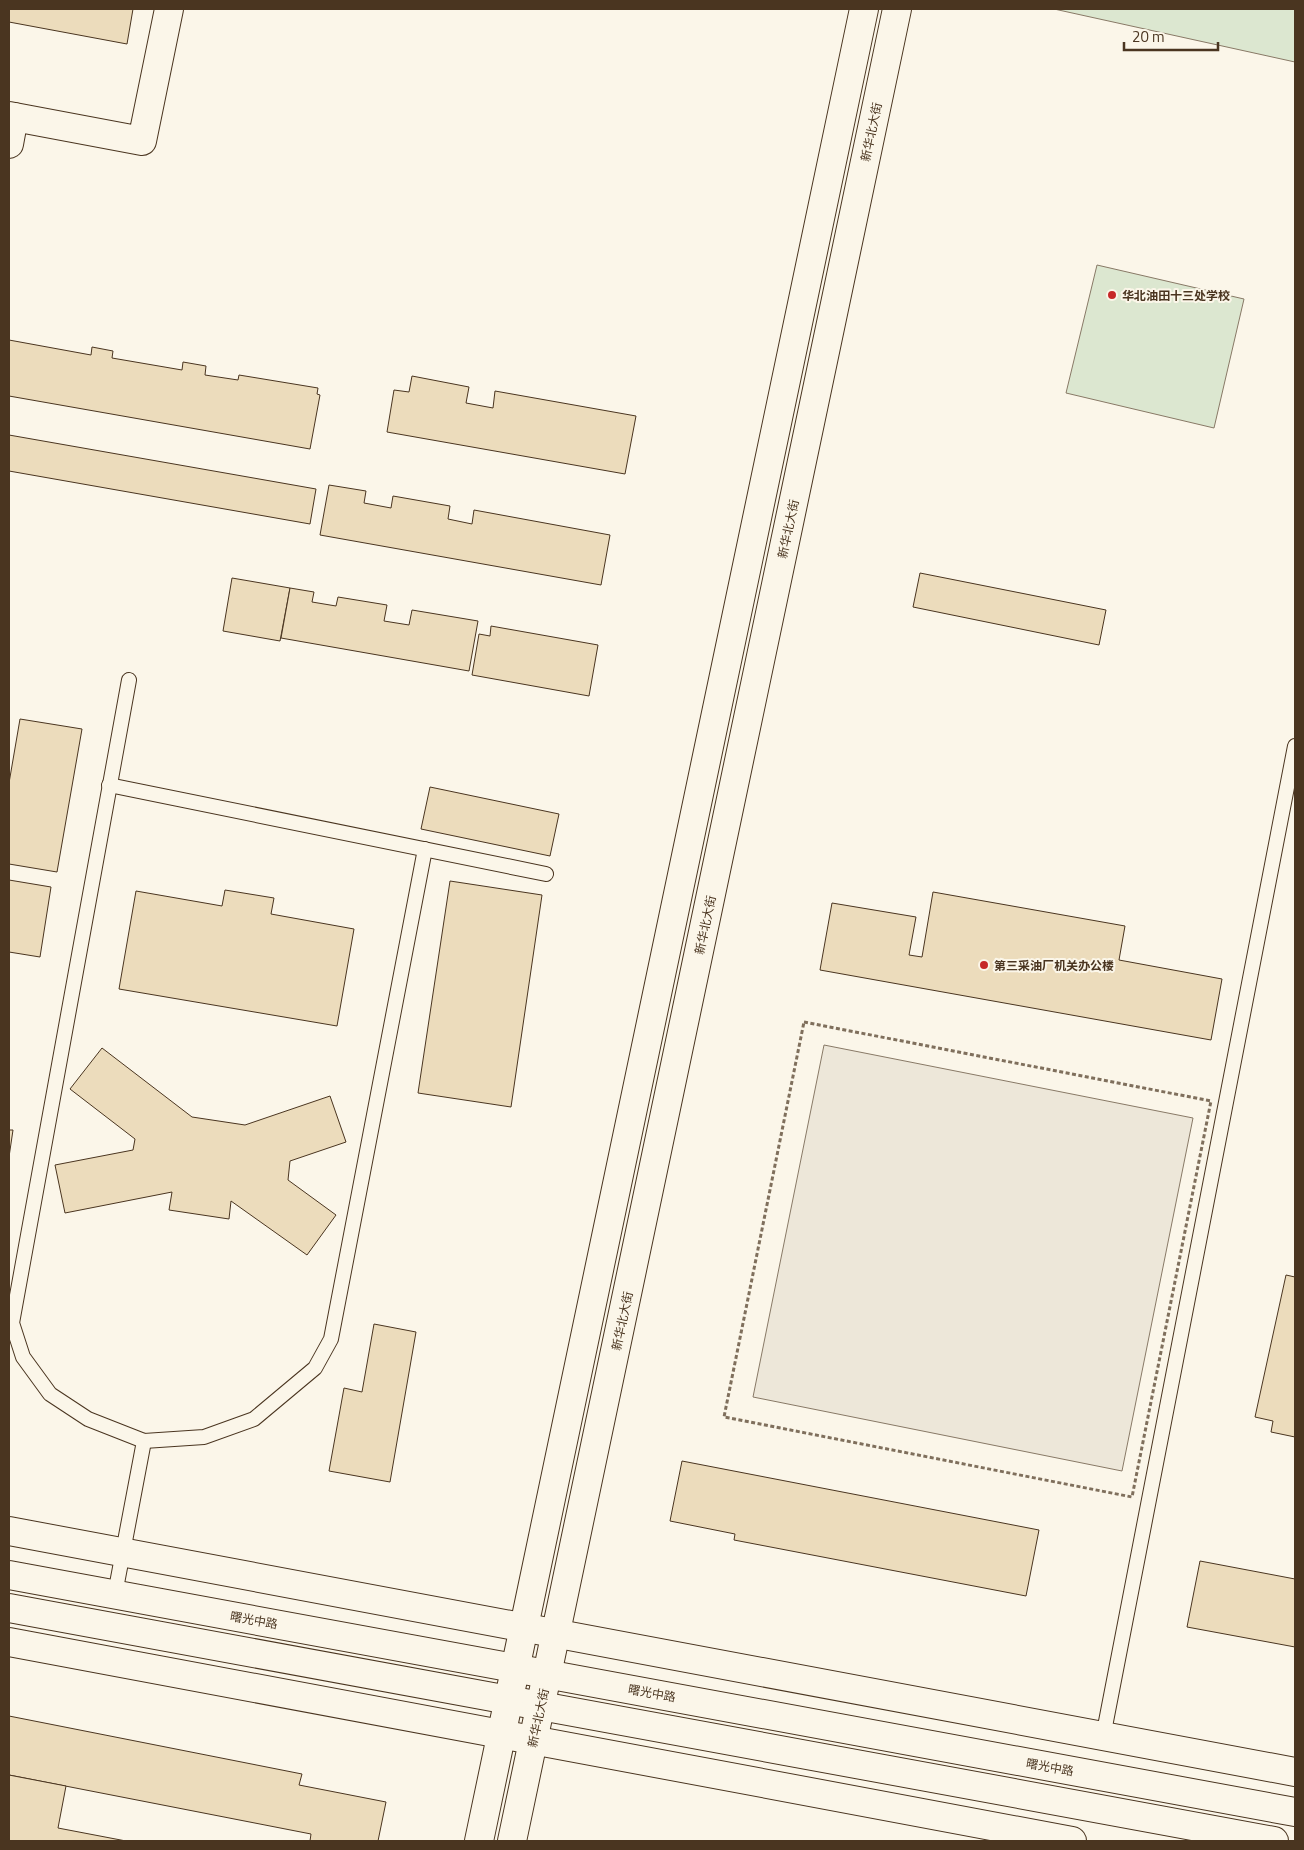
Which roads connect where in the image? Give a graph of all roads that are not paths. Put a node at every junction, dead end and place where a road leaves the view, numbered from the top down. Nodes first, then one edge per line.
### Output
1 (169, 9) edge
2 (864, 9) edge
3 (897, 9) edge
4 (11, 116) edge
5 (9, 144) edge
6 (128, 680) dead end
7 (1295, 746) edge
8 (109, 785) junction
9 (424, 849) junction
10 (546, 874) dead end
11 (144, 1441) junction
12 (9, 1531) edge
13 (123, 1552) junction
14 (9, 1575) edge
15 (115, 1594) junction
16 (9, 1608) edge
17 (524, 1628) junction
18 (556, 1633) junction
19 (9, 1642) edge
20 (515, 1668) junction
21 (548, 1674) junction
22 (508, 1700) junction
23 (541, 1706) junction
24 (501, 1734) junction
25 (1103, 1737) junction
26 (534, 1740) junction
27 (1295, 1772) edge
28 (1295, 1812) edge
29 (479, 1841) edge
30 (512, 1841) edge
31 (1072, 1841) edge
32 (1274, 1841) edge

1 - 4 main road
2 - 17 main road
3 - 18 main road, 新华北大街
4 - 5 main road
6 - 8 lane
7 - 25 lane
8 - 9 lane
8 - 11 lane
9 - 10 lane
9 - 11 lane
11 - 13 lane
12 - 13 main road
13 - 15 lane
13 - 17 main road
14 - 15 main road, 曙光中路
15 - 20 main road, 曙光中路
16 - 22 main road
17 - 18 main road
17 - 20 main road
18 - 21 main road, 新华北大街
18 - 25 main road
19 - 24 main road
20 - 21 main road, 曙光中路
20 - 22 main road
21 - 23 main road, 新华北大街
21 - 28 main road, 曙光中路
22 - 23 main road
22 - 24 main road
23 - 26 main road, 新华北大街
23 - 32 main road
24 - 26 main road
24 - 29 main road
25 - 27 main road
26 - 30 main road, 新华北大街
26 - 31 main road

